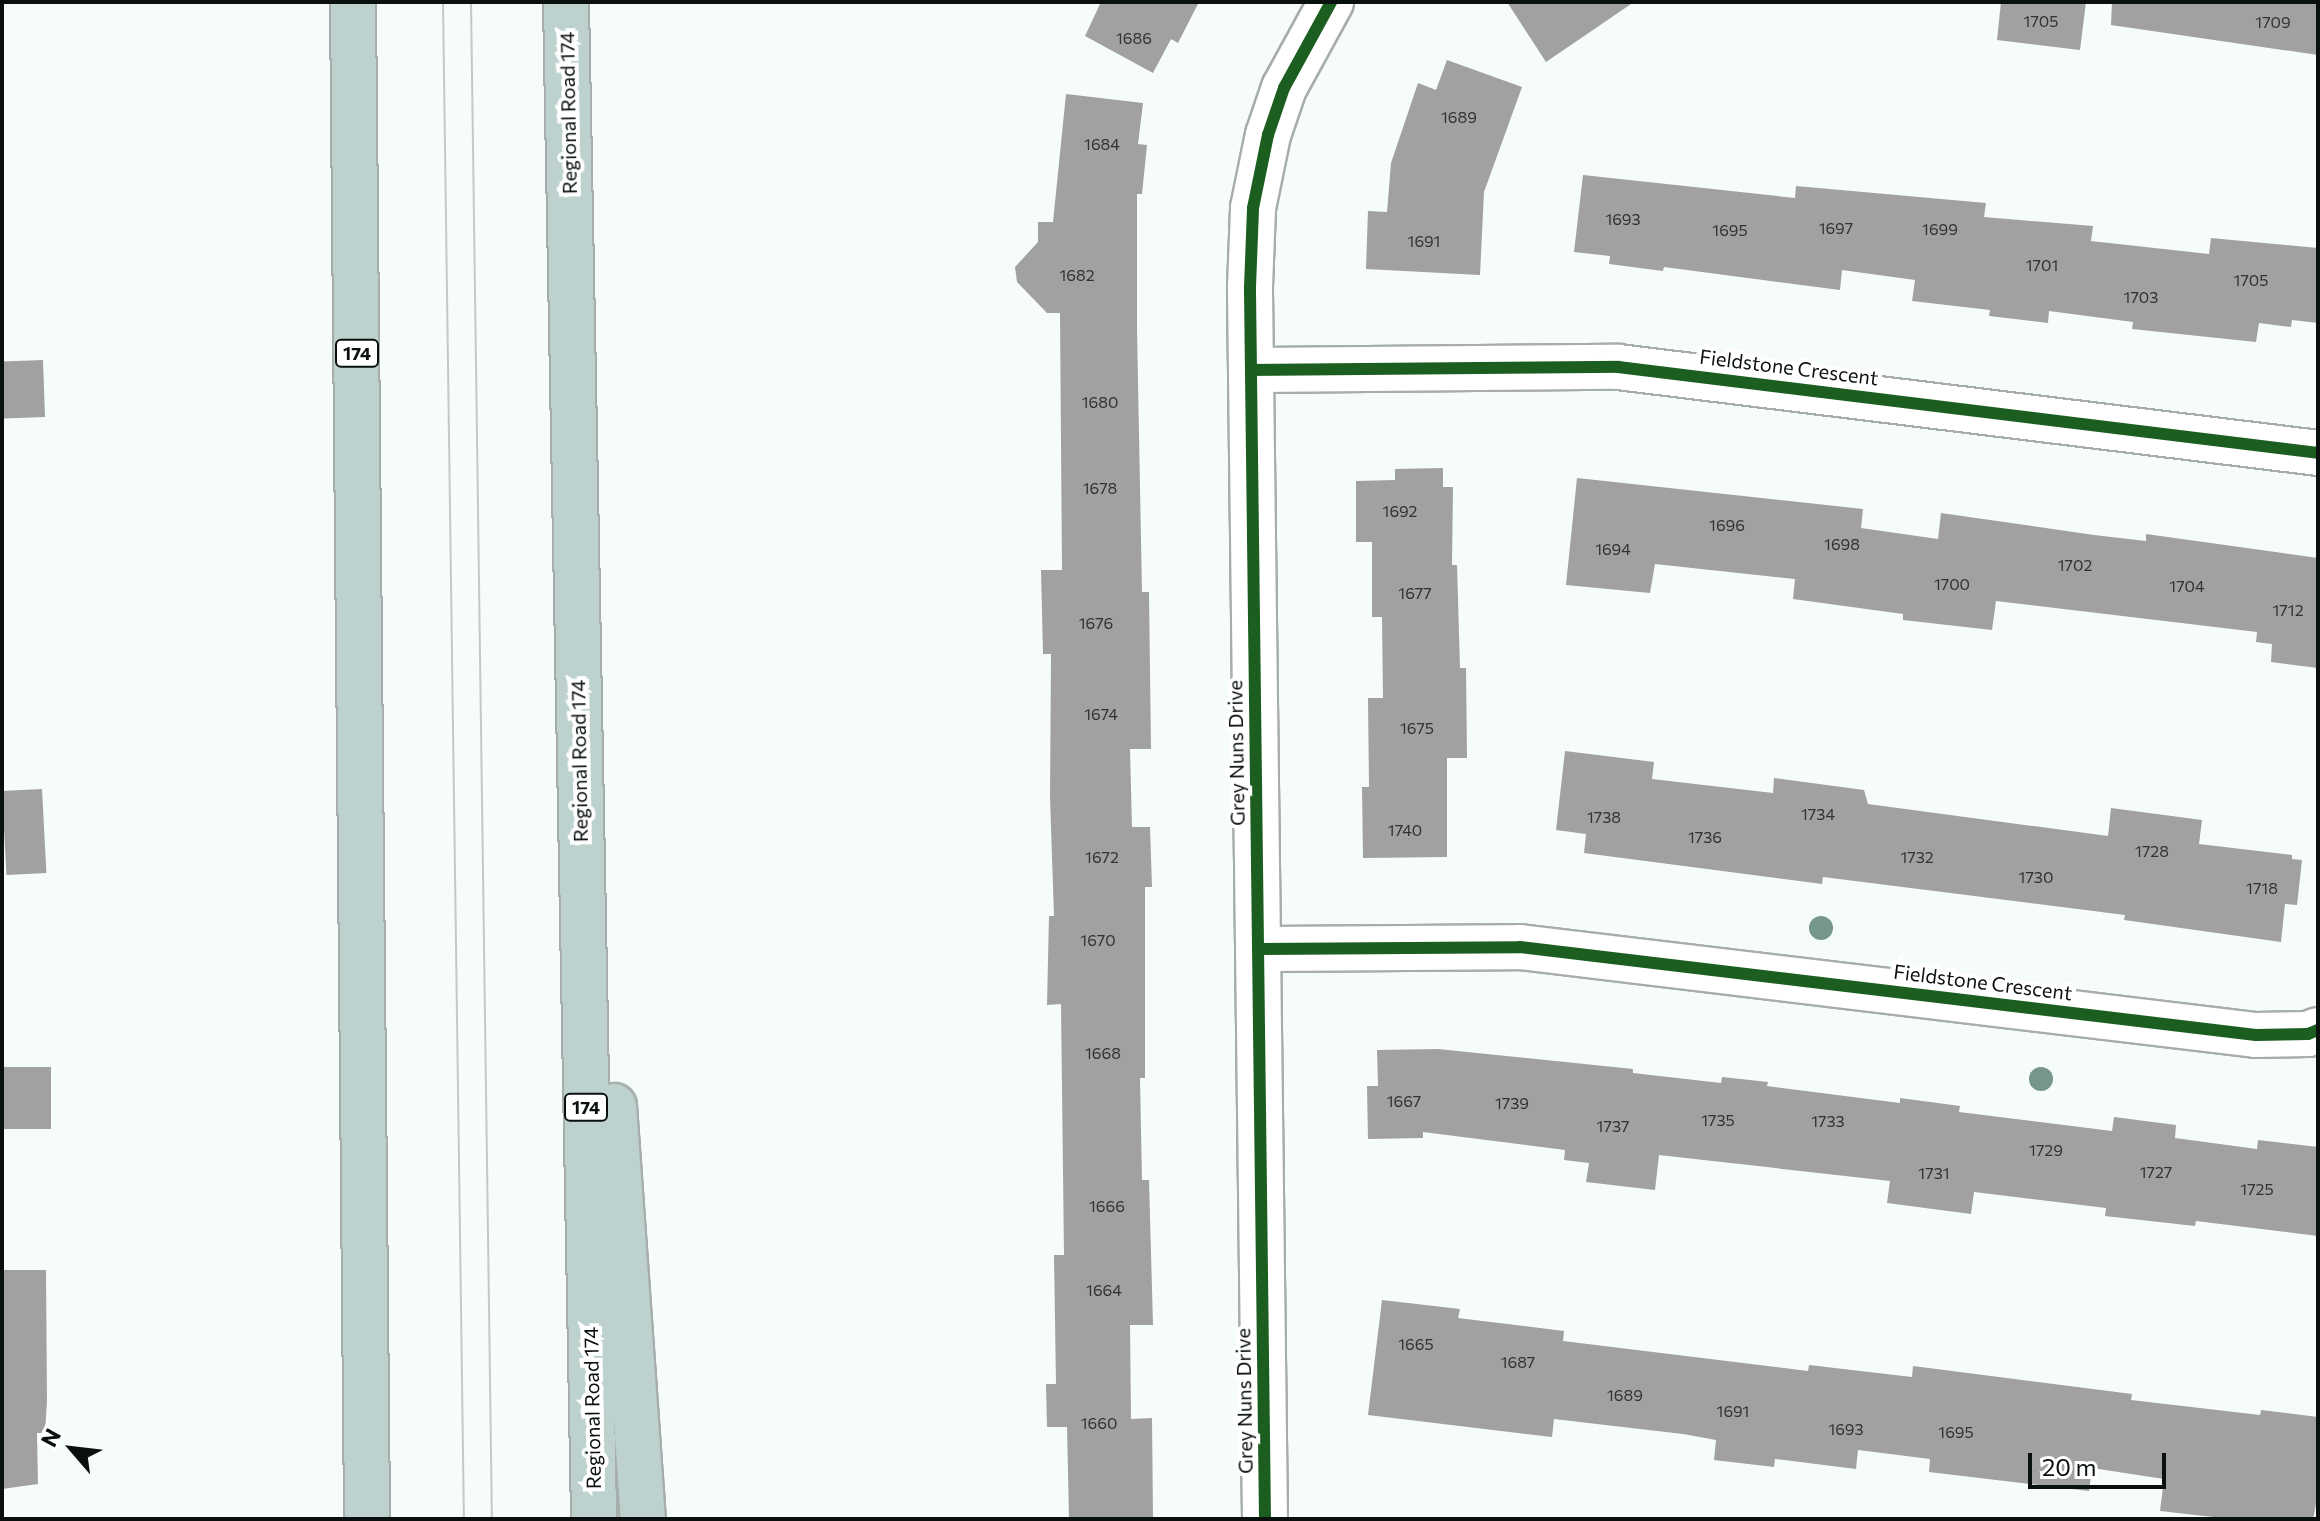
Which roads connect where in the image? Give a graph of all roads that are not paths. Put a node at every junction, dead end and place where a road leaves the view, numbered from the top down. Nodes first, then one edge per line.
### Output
1 (353, 2) edge
2 (566, 2) edge
3 (1331, 2) edge
4 (1253, 370) junction
5 (2318, 453) edge
6 (578, 696) junction
7 (361, 705) junction
8 (1259, 949) junction
9 (2318, 1030) edge
10 (349, 1519) edge
11 (367, 1519) edge
12 (594, 1519) edge
13 (643, 1519) edge
14 (1265, 1519) edge

1 - 7 highway, 174
2 - 6 highway, Regional Road 174 / 174
3 - 4 street, Grey Nuns Drive
4 - 5 street, Fieldstone Crescent
4 - 8 street, Grey Nuns Drive
6 - 12 highway, Regional Road 174 / 174
6 - 13 highway
7 - 10 highway
7 - 11 highway, 174
8 - 9 street, Fieldstone Crescent
8 - 14 street, Grey Nuns Drive

